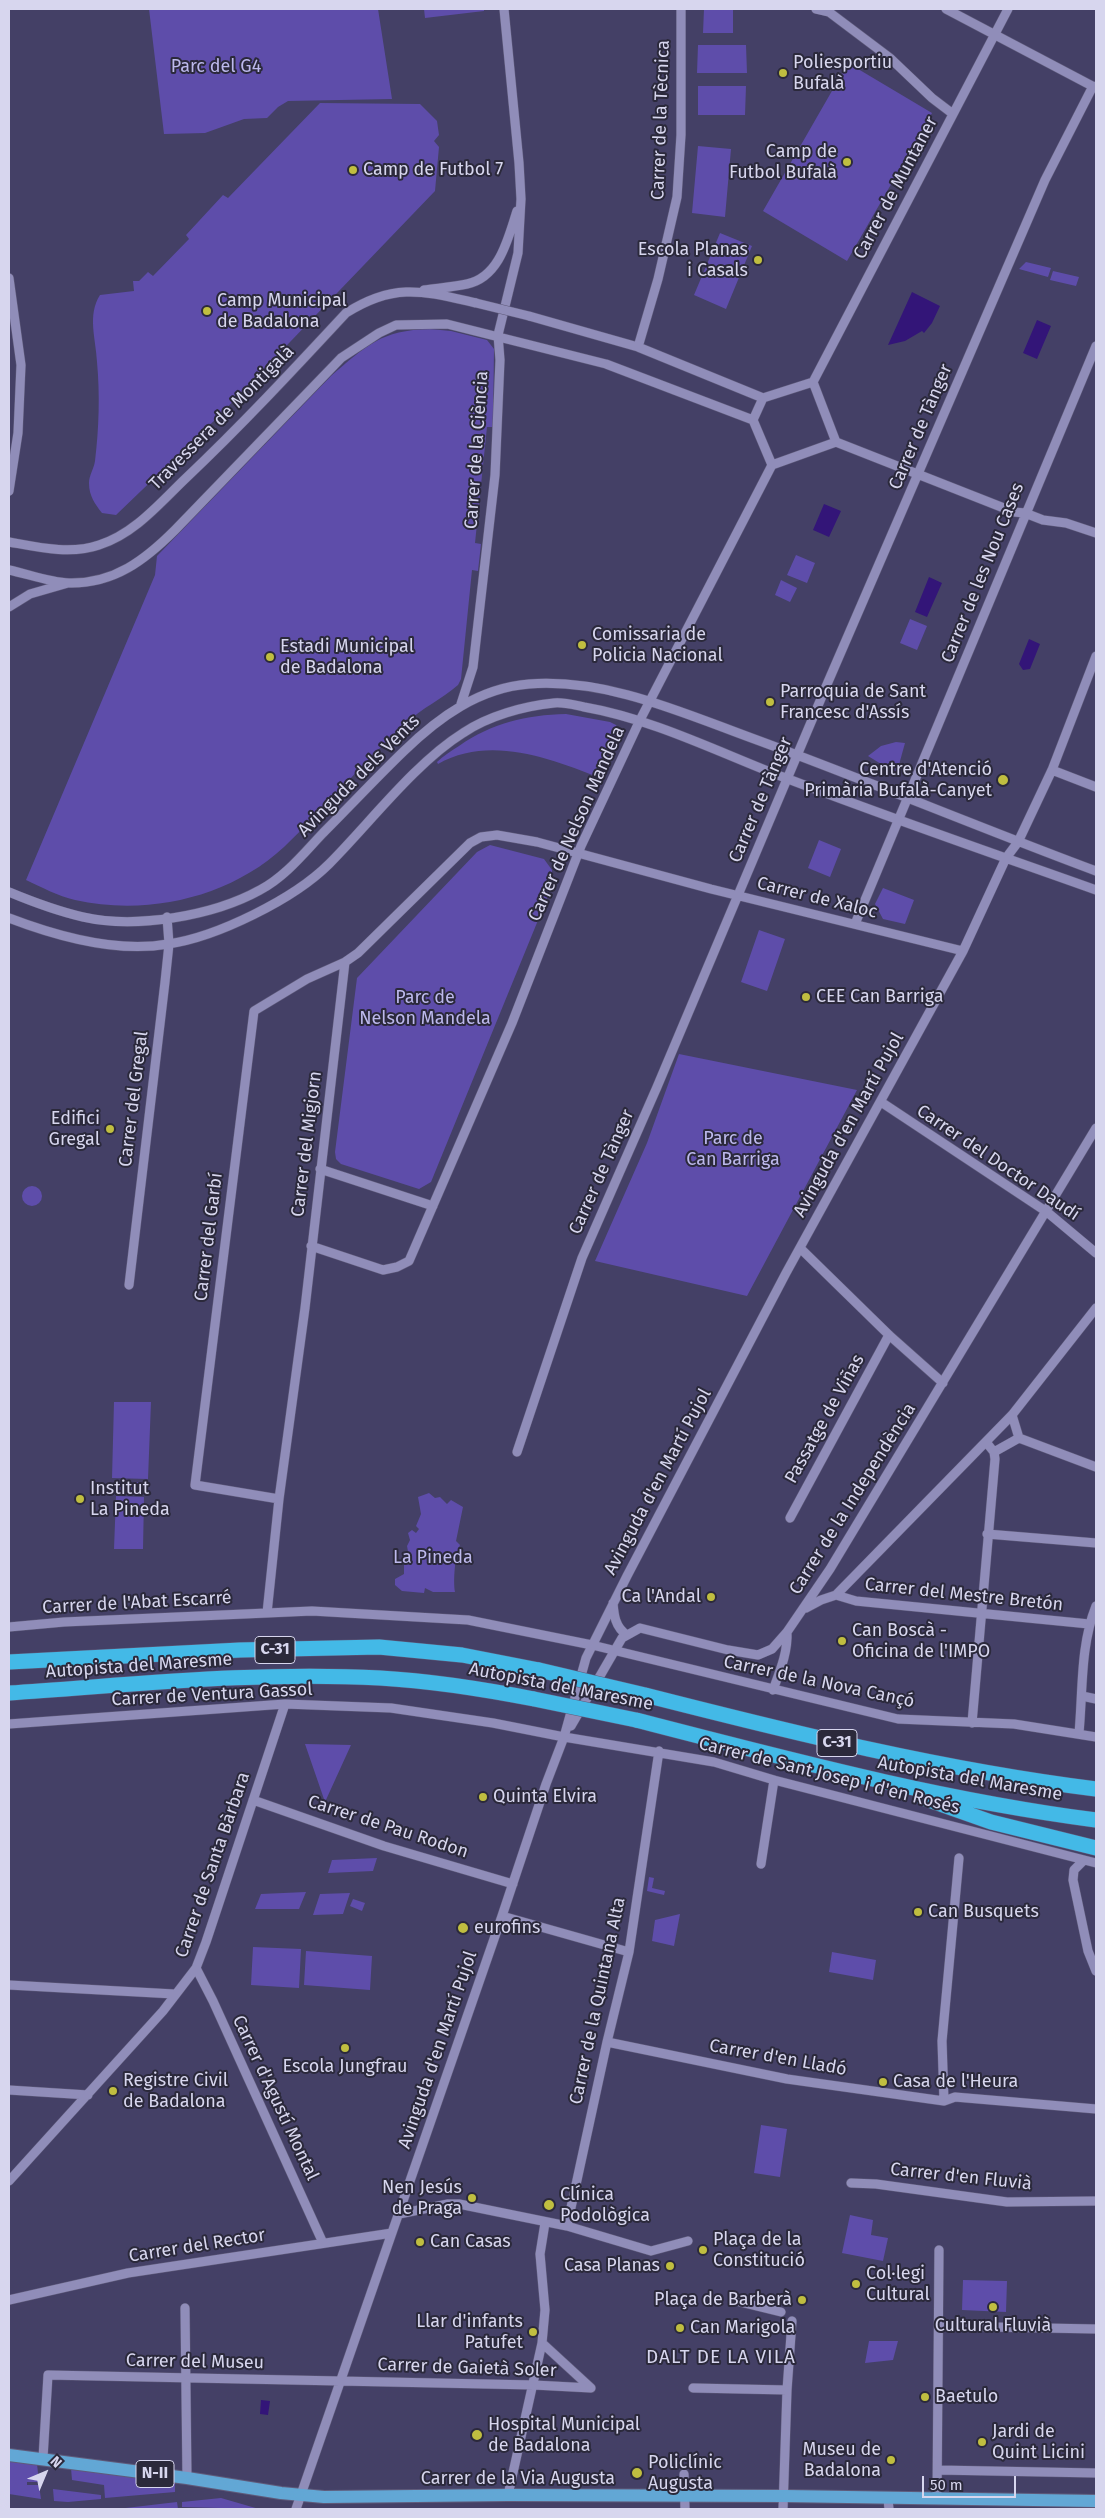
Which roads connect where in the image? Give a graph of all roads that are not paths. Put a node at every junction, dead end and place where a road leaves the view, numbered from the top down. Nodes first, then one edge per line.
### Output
1 (504, 9) edge
2 (681, 9) edge
3 (816, 9) edge
4 (946, 9) edge
5 (1008, 9) edge
6 (995, 34) junction
7 (1095, 87) edge
8 (953, 114) junction
9 (521, 199) junction
10 (9, 278) edge
11 (419, 291) junction
12 (498, 335) junction
13 (1096, 346) edge
14 (638, 347) junction
15 (813, 382) junction
16 (763, 398) junction
17 (753, 420) junction
18 (836, 442) junction
19 (772, 465) junction
20 (918, 475) junction
21 (9, 491) edge
22 (1025, 514) junction
23 (1096, 533) edge
24 (9, 542) edge
25 (9, 570) edge
26 (68, 583) junction
27 (9, 607) edge
28 (1096, 656) edge
29 (1094, 669) edge
30 (650, 701) junction
31 (461, 704) junction
32 (640, 720) junction
33 (797, 755) junction
34 (1052, 770) junction
35 (788, 778) junction
36 (1096, 787) edge
37 (907, 798) junction
38 (899, 819) junction
39 (1018, 842) junction
40 (578, 853) junction
41 (1006, 858) junction
42 (1096, 871) edge
43 (1096, 890) edge
44 (9, 892) edge
45 (738, 896) junction
46 (167, 917) junction
47 (9, 918) edge
48 (855, 924) junction
49 (168, 944) junction
50 (963, 951) junction
51 (345, 962) junction
52 (881, 1102) junction
53 (1096, 1128) edge
54 (320, 1169) junction
55 (433, 1206) junction
56 (1047, 1212) junction
57 (311, 1246) junction
58 (800, 1248) junction
59 (1096, 1253) edge
60 (128, 1285) dead end
61 (1096, 1308) edge
62 (889, 1336) junction
63 (943, 1383) junction
64 (1012, 1414) junction
65 (1020, 1438) junction
66 (986, 1442) junction
67 (517, 1452) dead end
68 (994, 1452) junction
69 (1096, 1467) edge
70 (279, 1499) junction
71 (790, 1518) dead end
72 (987, 1534) junction
73 (1096, 1543) edge
74 (836, 1595) junction
75 (613, 1602) junction
76 (1096, 1606) edge
77 (804, 1609) junction
78 (268, 1612) junction
79 (981, 1614) junction
80 (1089, 1624) junction
81 (9, 1626) edge
82 (787, 1632) junction
83 (627, 1635) junction
84 (592, 1645) junction
85 (614, 1651) junction
86 (9, 1662) edge
87 (773, 1690) junction
88 (9, 1693) edge
89 (1082, 1696) junction
90 (1096, 1699) edge
91 (286, 1704) junction
92 (9, 1724) edge
93 (972, 1724) junction
94 (1079, 1733) junction
95 (564, 1737) junction
96 (1096, 1737) edge
97 (659, 1751) junction
98 (774, 1780) junction
99 (1031, 1781) junction
100 (1096, 1781) edge
101 (877, 1782) junction
102 (1096, 1789) edge
103 (253, 1800) junction
104 (1096, 1820) edge
105 (1096, 1848) edge
106 (959, 1858) dead end
107 (1083, 1861) junction
108 (1096, 1863) edge
109 (761, 1864) dead end
110 (513, 1884) junction
111 (502, 1916) junction
112 (628, 1952) junction
113 (196, 1968) junction
114 (1096, 1971) edge
115 (9, 1985) edge
116 (174, 1994) junction
117 (606, 2042) junction
118 (9, 2090) edge
119 (88, 2095) junction
120 (944, 2101) junction
121 (1096, 2110) edge
122 (9, 2181) edge
123 (851, 2183) dead end
124 (1096, 2201) edge
125 (398, 2214) junction
126 (545, 2223) junction
127 (567, 2226) junction
128 (392, 2233) junction
129 (688, 2241) dead end
130 (323, 2243) junction
131 (939, 2250) dead end
132 (9, 2300) edge
133 (740, 2302) dead end
134 (185, 2308) dead end
135 (781, 2312) dead end
136 (792, 2321) dead end
137 (940, 2326) junction
138 (1096, 2329) edge
139 (542, 2343) junction
140 (187, 2379) junction
141 (342, 2380) junction
142 (534, 2385) junction
143 (693, 2388) dead end
144 (787, 2390) junction
145 (9, 2455) edge
146 (43, 2458) junction
147 (938, 2470) junction
148 (1096, 2473) edge
149 (684, 2474) dead end
150 (187, 2478) junction
151 (508, 2495) junction
152 (301, 2496) junction
153 (785, 2496) junction
154 (937, 2498) junction
155 (1096, 2501) edge
156 (685, 2503) edge
157 (888, 2504) edge
158 (974, 2504) edge
159 (296, 2509) edge
160 (784, 2509) edge

1 - 9 street, Carrer de la Ciència
2 - 14 street, Carrer de la Tècnica
3 - 8 street
4 - 6 street
5 - 6 street, Carrer de Muntaner
6 - 7 street
6 - 8 street, Carrer de Muntaner
7 - 20 street, Carrer de Tànger
8 - 15 street, Carrer de Muntaner
9 - 11 street, Carrer de la Ciència
9 - 12 street, Carrer de la Ciència
10 - 21 street
11 - 14 street, Travessera de Montigalà, bridge
11 - 24 street, Travessera de Montigalà
12 - 17 street
12 - 26 street
12 - 31 street, Carrer de la Ciència
13 - 22 street, Carrer de les Nou Cases
14 - 16 street, Travessera de Montigalà
15 - 16 street
15 - 18 street
16 - 17 street
17 - 19 street
18 - 19 street
18 - 20 street
19 - 30 street, Carrer de Nelson Mandela
20 - 22 street
20 - 33 street, Carrer de Tànger
22 - 23 street
22 - 37 street, Carrer de les Nou Cases
25 - 26 street
26 - 27 street
28 - 29 street, Avinguda d'en Martí Pujol
29 - 34 street, Avinguda d'en Martí Pujol
30 - 31 street, Avinguda dels Vents
30 - 32 street, Carrer de Nelson Mandela
30 - 33 street, Avinguda dels Vents
31 - 46 street, Avinguda dels Vents
32 - 35 street
32 - 40 street, Carrer de Nelson Mandela
32 - 49 street
33 - 35 street, Carrer de Tànger
33 - 37 street, Avinguda dels Vents
34 - 36 street
34 - 39 street, Avinguda d'en Martí Pujol
35 - 38 street
35 - 45 street, Carrer de Tànger
37 - 38 street, Carrer de les Nou Cases
37 - 39 street, Avinguda dels Vents
38 - 41 street
38 - 48 street, Carrer de les Nou Cases
39 - 41 street, Avinguda d'en Martí Pujol
39 - 42 street, Avinguda dels Vents
40 - 45 street, Carrer de Xaloc
40 - 51 street
40 - 55 street, Carrer de Nelson Mandela
41 - 43 street
41 - 50 street, Avinguda d'en Martí Pujol
44 - 46 street, Avinguda dels Vents
45 - 48 street, Carrer de Xaloc
45 - 67 street, Carrer de Tànger
46 - 49 street, Carrer del Gregal
47 - 49 street
48 - 50 street, Carrer de Xaloc
49 - 60 street, Carrer del Gregal
50 - 52 street, Avinguda d'en Martí Pujol
51 - 54 street, Carrer del Migjorn
51 - 70 street, Carrer del Garbí
52 - 56 street, Carrer del Doctor Daudí
52 - 58 street, Avinguda d'en Martí Pujol
53 - 56 street, Carrer de la Independència
54 - 55 street
54 - 57 street, Carrer del Migjorn
55 - 57 street, Carrer de Nelson Mandela
56 - 59 street, Carrer del Doctor Daudí
56 - 63 street, Carrer de la Independència
57 - 70 street, Carrer del Migjorn
58 - 62 street
58 - 75 street, Avinguda d'en Martí Pujol
61 - 64 street
62 - 63 street
62 - 71 street, Passatge de Viñas
63 - 77 street, Carrer de la Independència
64 - 65 street
64 - 66 street
65 - 68 street
65 - 69 street
66 - 68 street
66 - 74 street
68 - 72 street
70 - 78 street, Carrer del Migjorn
72 - 73 street
72 - 79 street
74 - 77 street
74 - 79 street, Carrer del Mestre Bretón
75 - 83 street, Avinguda d'en Martí Pujol
75 - 84 street, Avinguda d'en Martí Pujol
76 - 80 street
77 - 82 street, Carrer de la Independència
78 - 81 street, Carrer de l'Abat Escarré
78 - 84 street, Carrer de l'Abat Escarré
79 - 80 street, Carrer del Mestre Bretón
79 - 93 street
80 - 89 street
82 - 83 street, Carrer de la Independència
82 - 87 street
83 - 85 street
84 - 85 street, Carrer de la Nova Cançó
84 - 95 street, Avinguda d'en Martí Pujol
85 - 87 street, Carrer de la Nova Cançó
85 - 95 street
86 - 99 highway, Autopista del Maresme / C-31, bridge
87 - 93 street, Carrer de la Nova Cançó
88 - 101 highway, Autopista del Maresme / C-31, bridge
89 - 90 street
89 - 94 street
91 - 92 street, Carrer de Ventura Gassol
91 - 95 street, Carrer de Ventura Gassol
91 - 103 street, Carrer de Santa Bàrbara
93 - 94 street, Carrer de la Nova Cançó
94 - 96 street, Carrer de la Nova Cançó
95 - 97 street, Carrer de Sant Josep i d'en Rosés
95 - 110 street, Avinguda d'en Martí Pujol
97 - 98 street, Carrer de Sant Josep i d'en Rosés
97 - 112 street, Carrer de la Quintana Alta
98 - 107 street, Carrer de Sant Josep i d'en Rosés
98 - 109 street
99 - 100 highway
99 - 102 highway, Autopista del Maresme / C-31
101 - 104 highway, Autopista del Maresme / C-31
101 - 105 highway
103 - 110 street, Carrer de Pau Rodon
103 - 113 street, Carrer de Santa Bàrbara
106 - 120 street
107 - 108 street, Carrer de Sant Josep i d'en Rosés
107 - 114 street
110 - 111 street, Avinguda d'en Martí Pujol
111 - 112 street
111 - 125 street, Avinguda d'en Martí Pujol
112 - 117 street, Carrer de la Quintana Alta
113 - 116 street, Carrer de Santa Bàrbara
113 - 130 street, Carrer d'Agustí Montal
115 - 116 street
116 - 119 street, Carrer de Santa Bàrbara
117 - 120 street, Carrer d'en Lladó
117 - 127 street, Carrer de la Quintana Alta
118 - 119 street
119 - 122 street, Carrer de Santa Bàrbara
120 - 121 street, Carrer d'en Lladó
123 - 124 street, Carrer d'en Fluvià
125 - 126 street
125 - 128 street, Avinguda d'en Martí Pujol
126 - 127 street
126 - 139 street
127 - 129 street
128 - 130 street, Carrer del Rector
128 - 141 street, Avinguda d'en Martí Pujol
130 - 132 street, Carrer del Rector
131 - 137 street
133 - 135 street
134 - 140 street
136 - 144 street
137 - 138 street
137 - 147 street
139 - 142 street
139 - 142 street, Carrer de Gaietà Soler
140 - 141 street, Carrer del Museu
140 - 146 street, Carrer del Museu
140 - 150 street
141 - 142 street, Carrer de Gaietà Soler
141 - 152 street, Avinguda d'en Martí Pujol
142 - 151 street
143 - 144 street
144 - 153 street
145 - 146 main road, N-II
146 - 150 main road, N-II
147 - 148 street
147 - 154 street
149 - 156 street
150 - 152 main road, N-II
151 - 152 main road, Carrer de la Via Augusta / N-II
151 - 156 main road, Carrer de la Via Augusta / N-II
152 - 159 street, Avinguda d'en Martí Pujol
153 - 156 main road, Carrer de la Via Augusta / N-II
153 - 157 main road, Carrer de la Via Augusta / N-II
153 - 160 street
154 - 157 main road, Carrer de la Via Augusta / N-II
154 - 158 main road, Carrer de la Via Augusta / N-II
155 - 158 main road, Carrer de la Via Augusta / N-II

